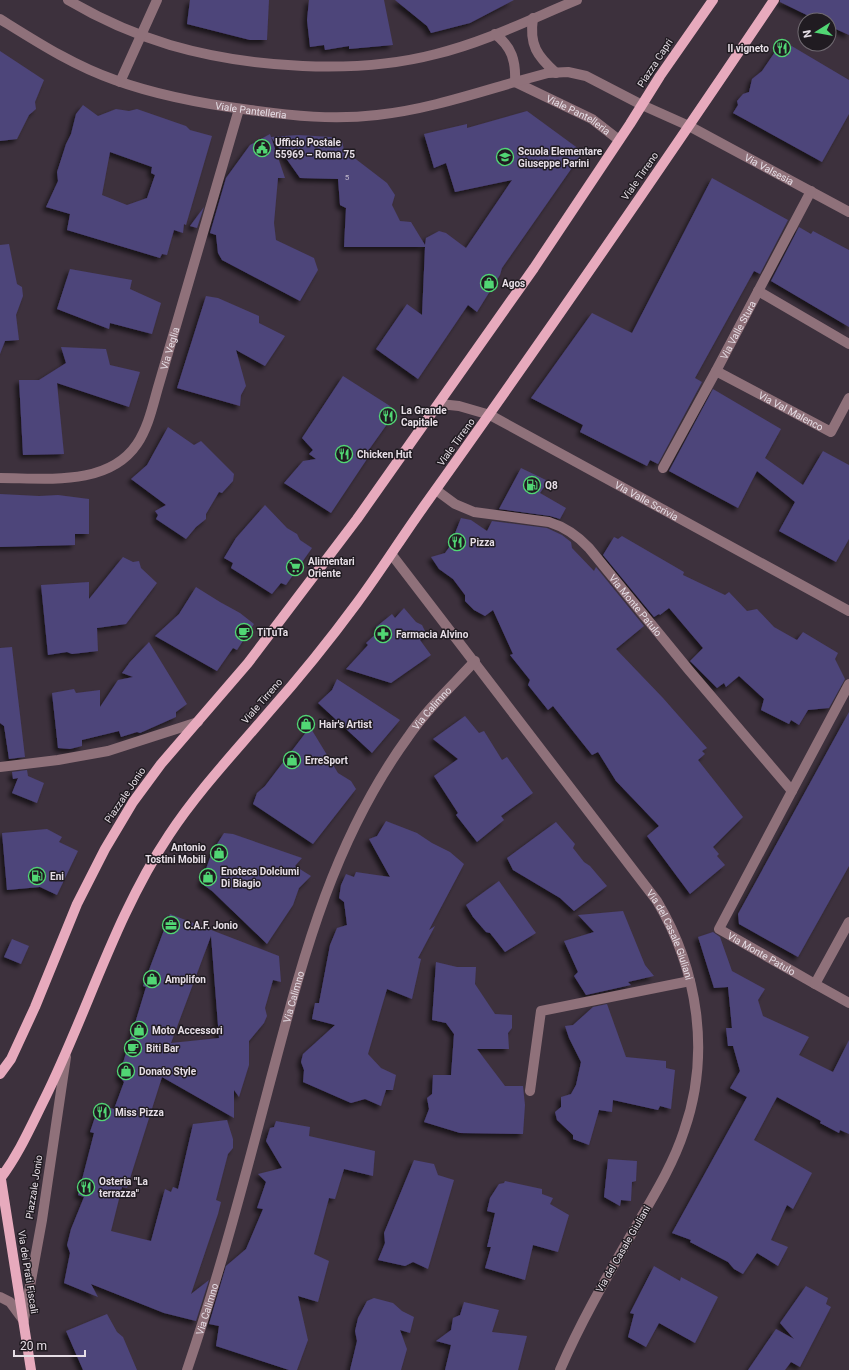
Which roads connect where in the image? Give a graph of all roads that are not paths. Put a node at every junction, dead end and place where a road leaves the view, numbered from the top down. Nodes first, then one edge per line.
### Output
1 (68, 0) edge
2 (157, 0) edge
3 (578, 0) edge
4 (713, 0) edge
5 (772, 3) edge
6 (533, 18) junction
7 (0, 19) edge
8 (495, 34) junction
9 (140, 35) junction
10 (556, 73) junction
11 (120, 82) junction
12 (515, 82) junction
13 (642, 105) junction
14 (239, 109) junction
15 (689, 126) junction
16 (618, 140) junction
17 (811, 192) junction
18 (849, 212) edge
19 (758, 291) junction
20 (849, 344) edge
21 (716, 371) junction
22 (849, 398) edge
23 (440, 404) junction
24 (490, 415) junction
25 (663, 468) dead end
26 (0, 478) edge
27 (436, 490) junction
28 (392, 555) junction
29 (849, 611) edge
30 (475, 661) junction
31 (849, 684) edge
32 (198, 722) junction
33 (226, 761) joint
34 (0, 767) edge
35 (792, 790) junction
36 (849, 922) edge
37 (690, 981) junction
38 (815, 984) junction
39 (849, 1002) edge
40 (66, 1055) junction
41 (0, 1074) edge
42 (530, 1091) dead end
43 (0, 1176) edge
44 (0, 1297) edge
45 (24, 1321) junction
46 (31, 1370) edge
47 (187, 1370) edge
48 (560, 1370) edge

1 - 9 street
2 - 9 street
3 - 6 street
4 - 13 main road, Piazza Capri
5 - 15 main road
6 - 8 street
6 - 10 street
7 - 11 street, Viale Pantelleria
8 - 9 street
8 - 12 street
9 - 11 street
10 - 12 street, Viale Pantelleria
10 - 13 street, Viale Pantelleria
11 - 14 street, Viale Pantelleria
12 - 14 street, Viale Pantelleria
12 - 16 street, Viale Pantelleria
13 - 15 street, Via Valsesia
13 - 16 main road, Piazza Capri
14 - 26 street, Via Veglia
15 - 17 street, Via Valsesia
15 - 24 main road, Viale Tirreno
16 - 23 main road
17 - 18 street, Via Valsesia
17 - 19 street, Via Valle Stura
19 - 20 street
19 - 21 street, Via Valle Stura
21 - 22 street, Via Val Malenco
21 - 25 street, Via Valle Stura
23 - 24 street, Via Valle Scrivia
23 - 32 main road
24 - 27 main road, Viale Tirreno
24 - 29 street, Via Valle Scrivia
27 - 28 main road, Viale Tirreno
27 - 35 street, Via Monte Patulo
28 - 30 street, Via del Casale Giuliani
28 - 33 main road, Viale Tirreno
30 - 37 street, Via del Casale Giuliani
30 - 47 street, Via Calimno
31 - 35 street, Via Monte Patulo
32 - 34 street
32 - 41 main road, Piazzale Jonio
33 - 40 main road, Piazzale Jonio
35 - 38 street, Via Monte Patulo
36 - 38 street
37 - 42 street
37 - 48 street, Via del Casale Giuliani
38 - 39 street
40 - 43 main road, Piazzale Jonio
40 - 45 street, Piazzale Jonio
43 - 45 main road, Via dei Prati Fiscali
44 - 45 street
45 - 46 main road, Via dei Prati Fiscali

